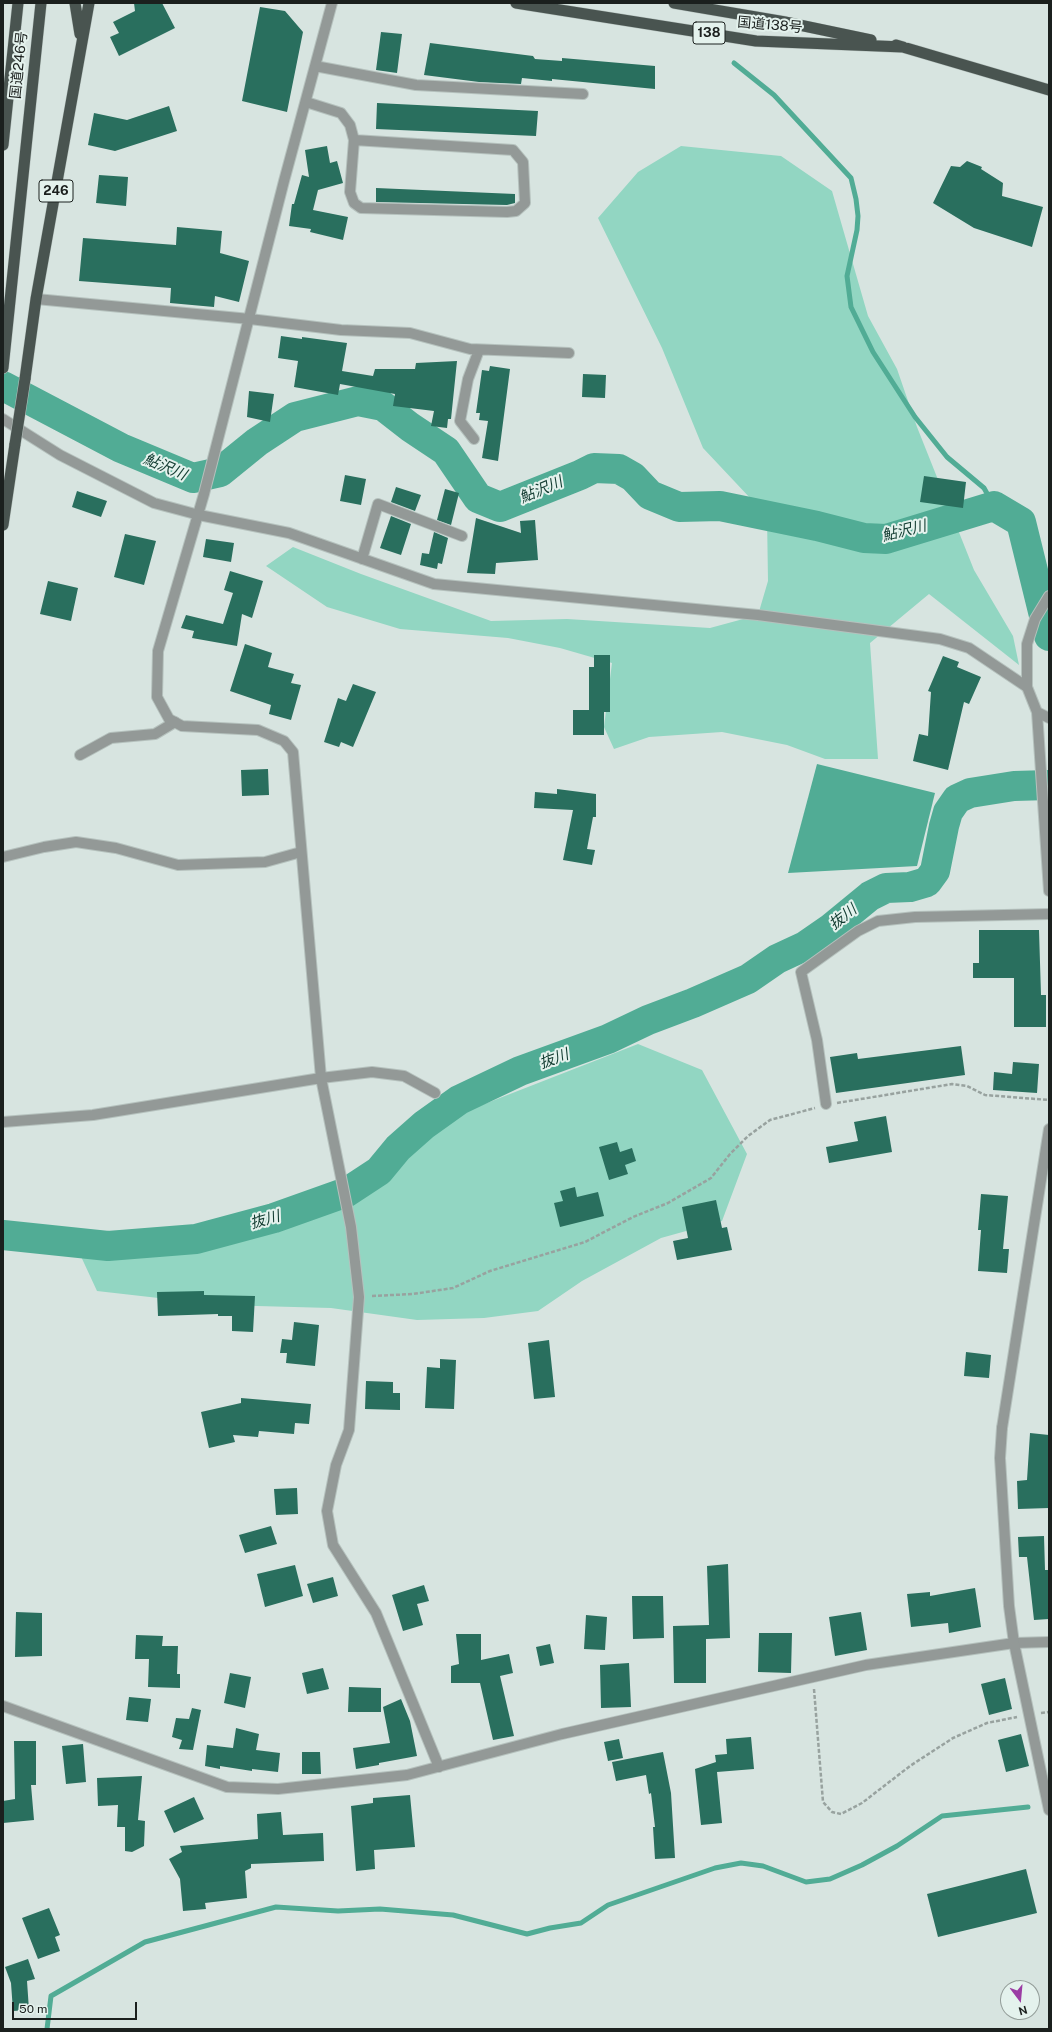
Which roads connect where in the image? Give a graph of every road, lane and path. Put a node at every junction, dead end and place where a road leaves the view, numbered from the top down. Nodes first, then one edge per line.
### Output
1 (18, 3) edge
2 (41, 3) edge
3 (75, 3) edge
4 (89, 3) edge
5 (332, 3) edge
6 (516, 3) edge
7 (674, 3) edge
8 (903, 47) junction
9 (81, 50) junction
10 (316, 66) junction
11 (1049, 90) edge
12 (583, 94) dead end
13 (306, 102) junction
14 (354, 140) junction
15 (3, 145) edge
16 (36, 299) junction
17 (250, 319) junction
18 (479, 350) junction
19 (569, 353) dead end
20 (3, 368) edge
21 (3, 419) edge
22 (474, 439) dead end
23 (199, 515) junction
24 (3, 525) edge
25 (462, 536) dead end
26 (362, 559) junction
27 (1049, 596) edge
28 (1027, 687) junction
29 (1037, 712) junction
30 (1049, 718) edge
31 (175, 722) junction
32 (80, 755) dead end
33 (301, 852) junction
34 (3, 857) edge
35 (1049, 891) edge
36 (1049, 914) edge
37 (321, 1078) junction
38 (435, 1093) dead end
39 (1049, 1100) edge
40 (826, 1104) junction
41 (3, 1122) edge
42 (1049, 1129) edge
43 (359, 1297) junction
44 (1049, 1642) edge
45 (1014, 1643) junction
46 (813, 1677) junction
47 (3, 1706) edge
48 (1028, 1715) junction
49 (439, 1767) junction
50 (1049, 1810) edge

1 - 15 highway, 国道246号
2 - 20 highway, 国道246号 / 246
3 - 9 highway
4 - 9 highway, 246
5 - 10 street
6 - 8 highway, 国道138号 / 138
7 - 8 highway, 国道138号 / 138
8 - 11 highway, 国道138号 / 138
9 - 16 highway, 246
10 - 12 street
10 - 13 street
13 - 14 street
13 - 17 street
14 - 14 street
16 - 17 street
16 - 24 highway, 246, bridge
17 - 18 street
17 - 23 street
18 - 19 street
18 - 22 street
21 - 23 street
23 - 26 street
23 - 31 street
25 - 26 street
26 - 28 street
27 - 28 street
28 - 29 street
29 - 30 street
29 - 35 street
31 - 32 street
31 - 33 street
33 - 34 street
33 - 37 street
36 - 40 street
37 - 38 street
37 - 41 street
37 - 43 street
39 - 40 path
40 - 43 path
42 - 45 street
43 - 49 street
44 - 45 street
45 - 46 street
45 - 48 street
46 - 48 path
46 - 49 street
47 - 49 street
48 - 50 street

